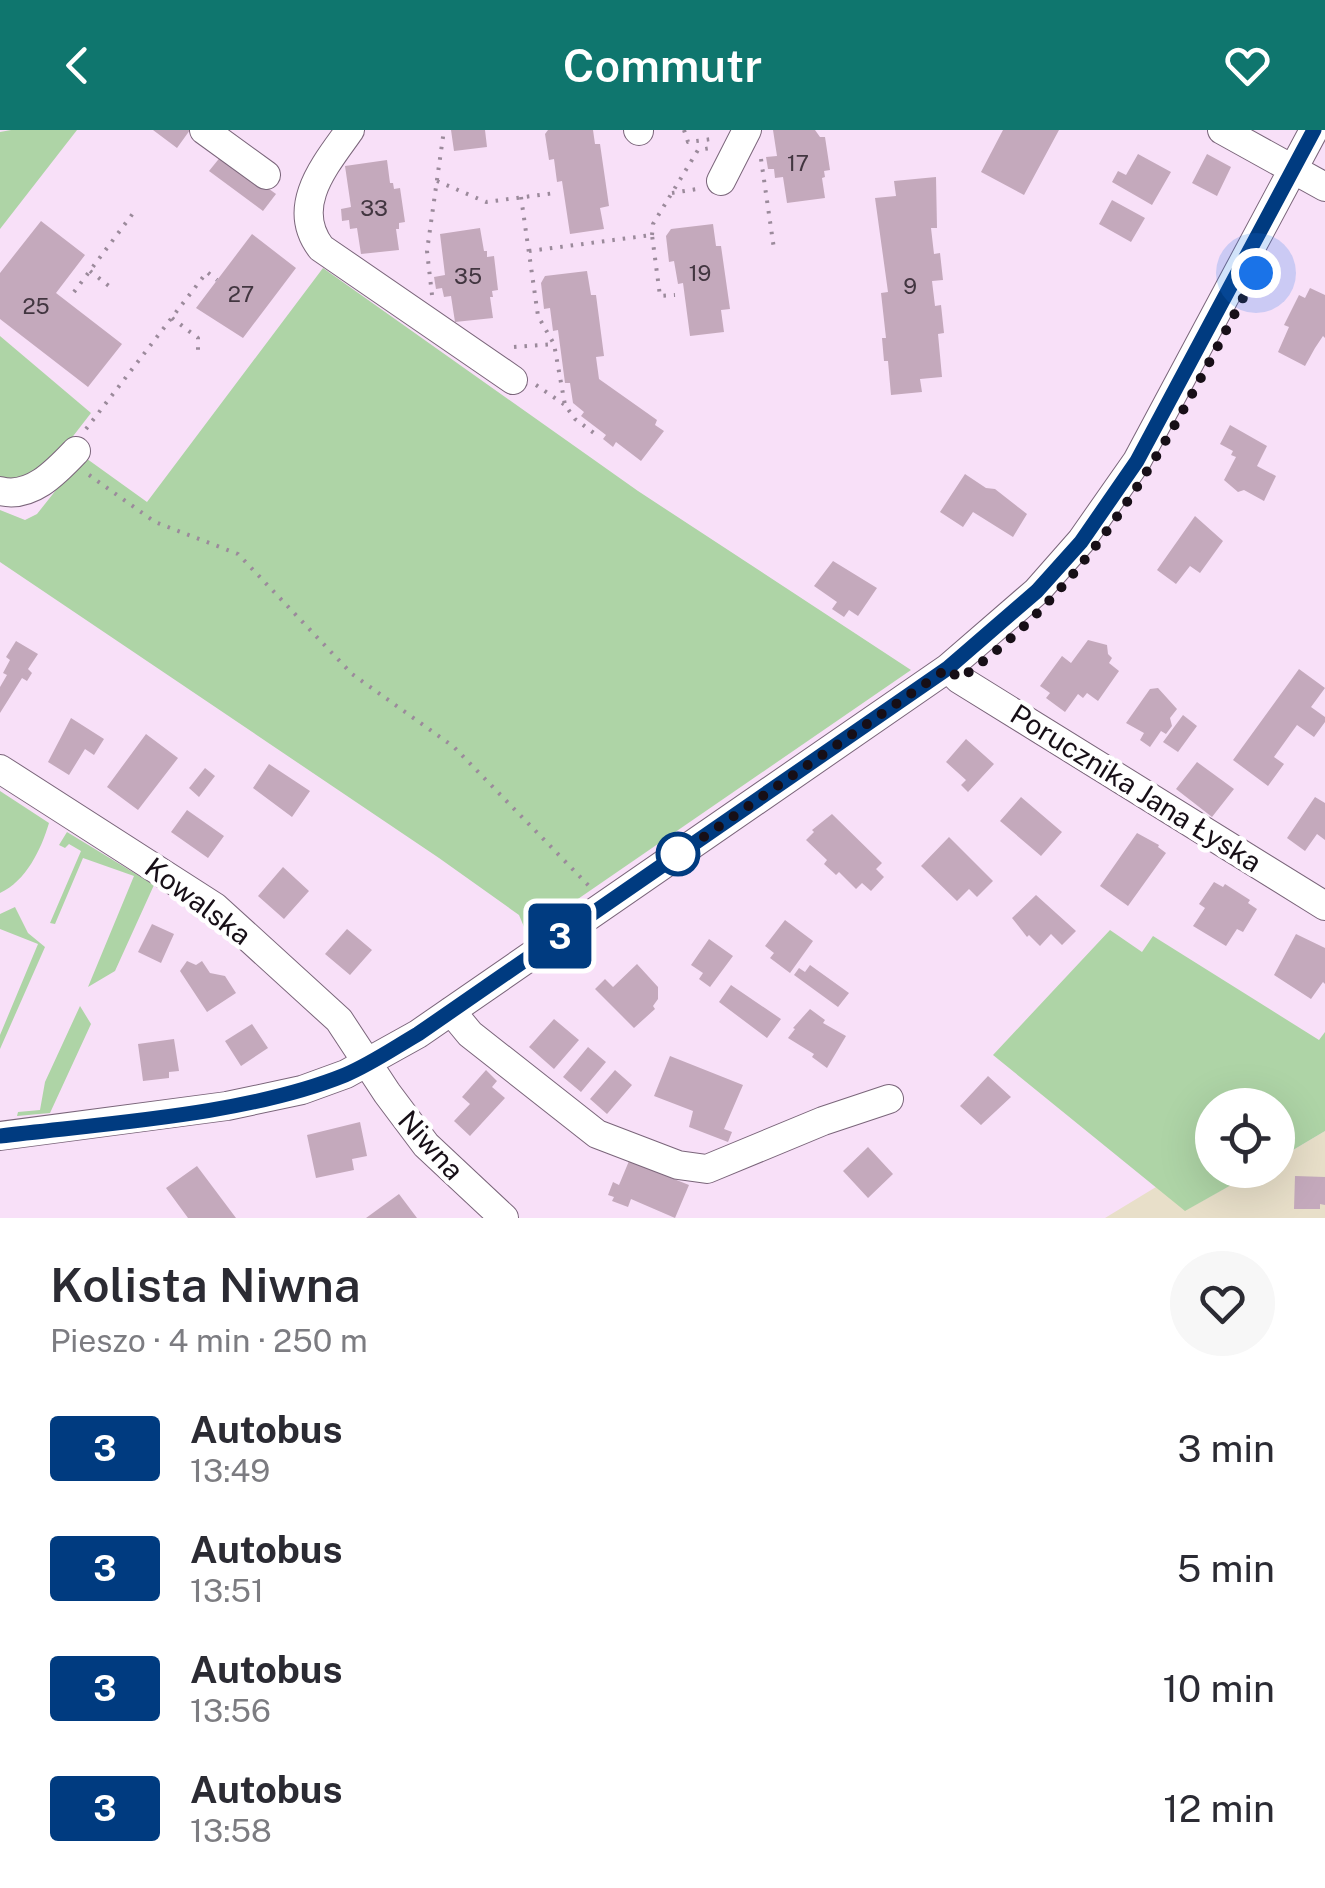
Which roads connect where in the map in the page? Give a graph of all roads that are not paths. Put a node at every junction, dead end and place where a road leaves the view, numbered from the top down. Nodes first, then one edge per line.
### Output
1 (204, 130) edge
2 (350, 130) edge
3 (1222, 130) edge
4 (1314, 130) edge
5 (745, 142) edge
6 (1293, 168) junction
7 (266, 175) dead end
8 (720, 181) dead end
9 (1325, 187) edge
10 (502, 372) road end
11 (72, 455) road end
12 (0, 492) edge
13 (948, 668) junction
14 (0, 769) edge
15 (1325, 906) edge
16 (451, 1011) junction
17 (368, 1064) junction
18 (889, 1099) dead end
19 (0, 1136) edge
20 (504, 1218) edge

1 - 7 street
2 - 10 street
3 - 6 street
4 - 6 street
5 - 8 street
6 - 9 street
6 - 13 street
11 - 12 street
13 - 15 street, Porucznika Jana Łyska
13 - 16 street
14 - 17 street, Kowalska
16 - 17 street
16 - 18 street
17 - 19 street
17 - 20 street, Niwna

